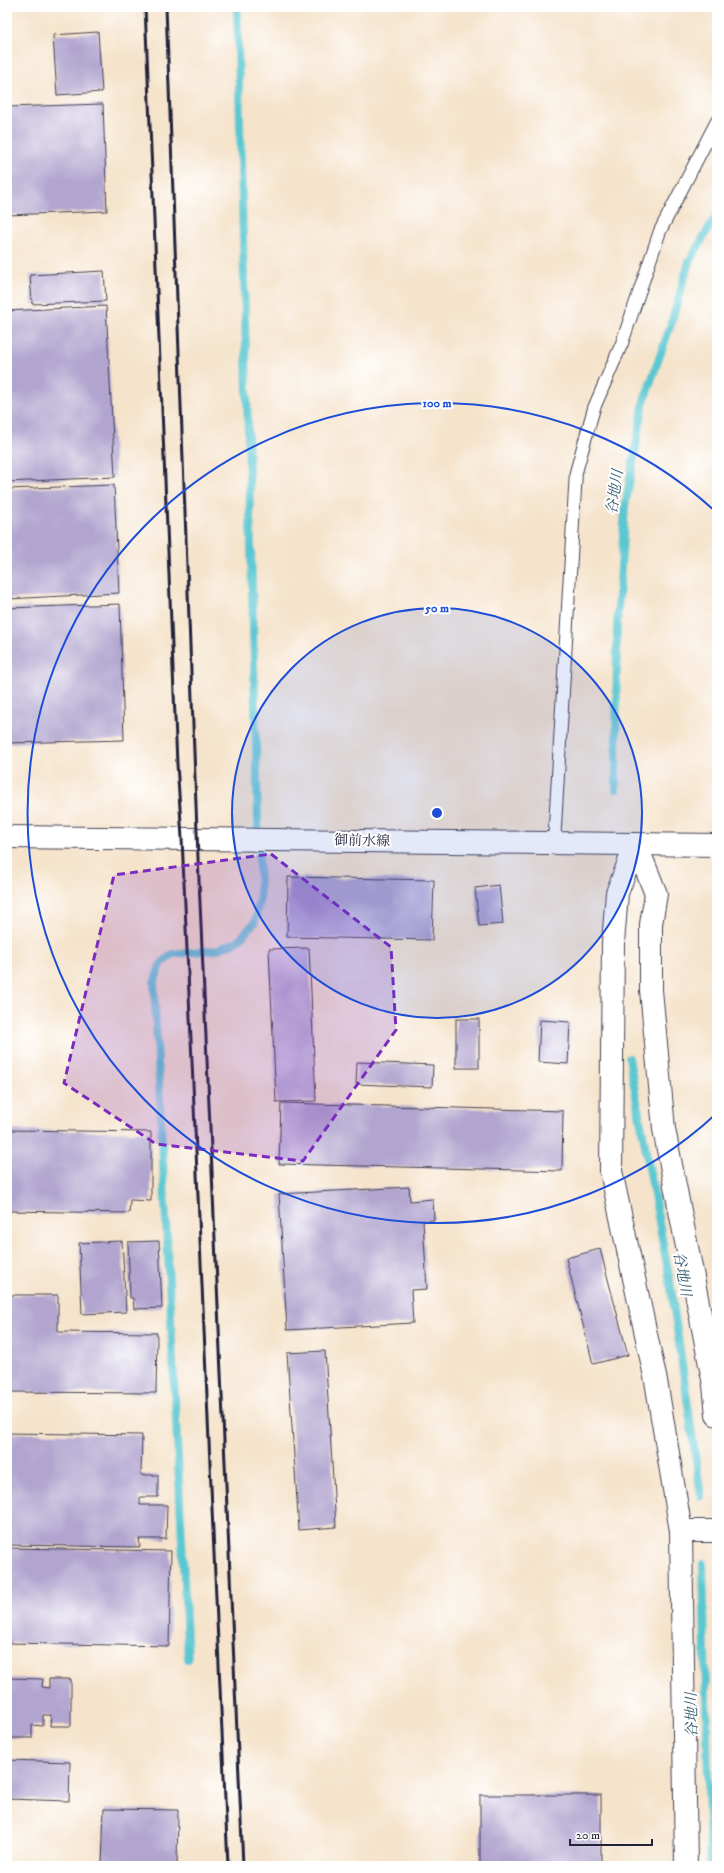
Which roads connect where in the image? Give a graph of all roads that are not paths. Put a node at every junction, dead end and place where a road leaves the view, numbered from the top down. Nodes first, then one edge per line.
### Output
1 (717, 121) edge
2 (7, 837) edge
3 (554, 843) junction
4 (636, 844) junction
5 (717, 845) edge
6 (717, 1415) edge
7 (681, 1531) junction
8 (717, 1531) edge
9 (686, 1866) edge

1 - 3 lane
2 - 3 street, 御前水線
3 - 4 street, 御前水線
4 - 5 street, 御前水線
4 - 6 street
4 - 7 street
7 - 8 street
7 - 9 street

